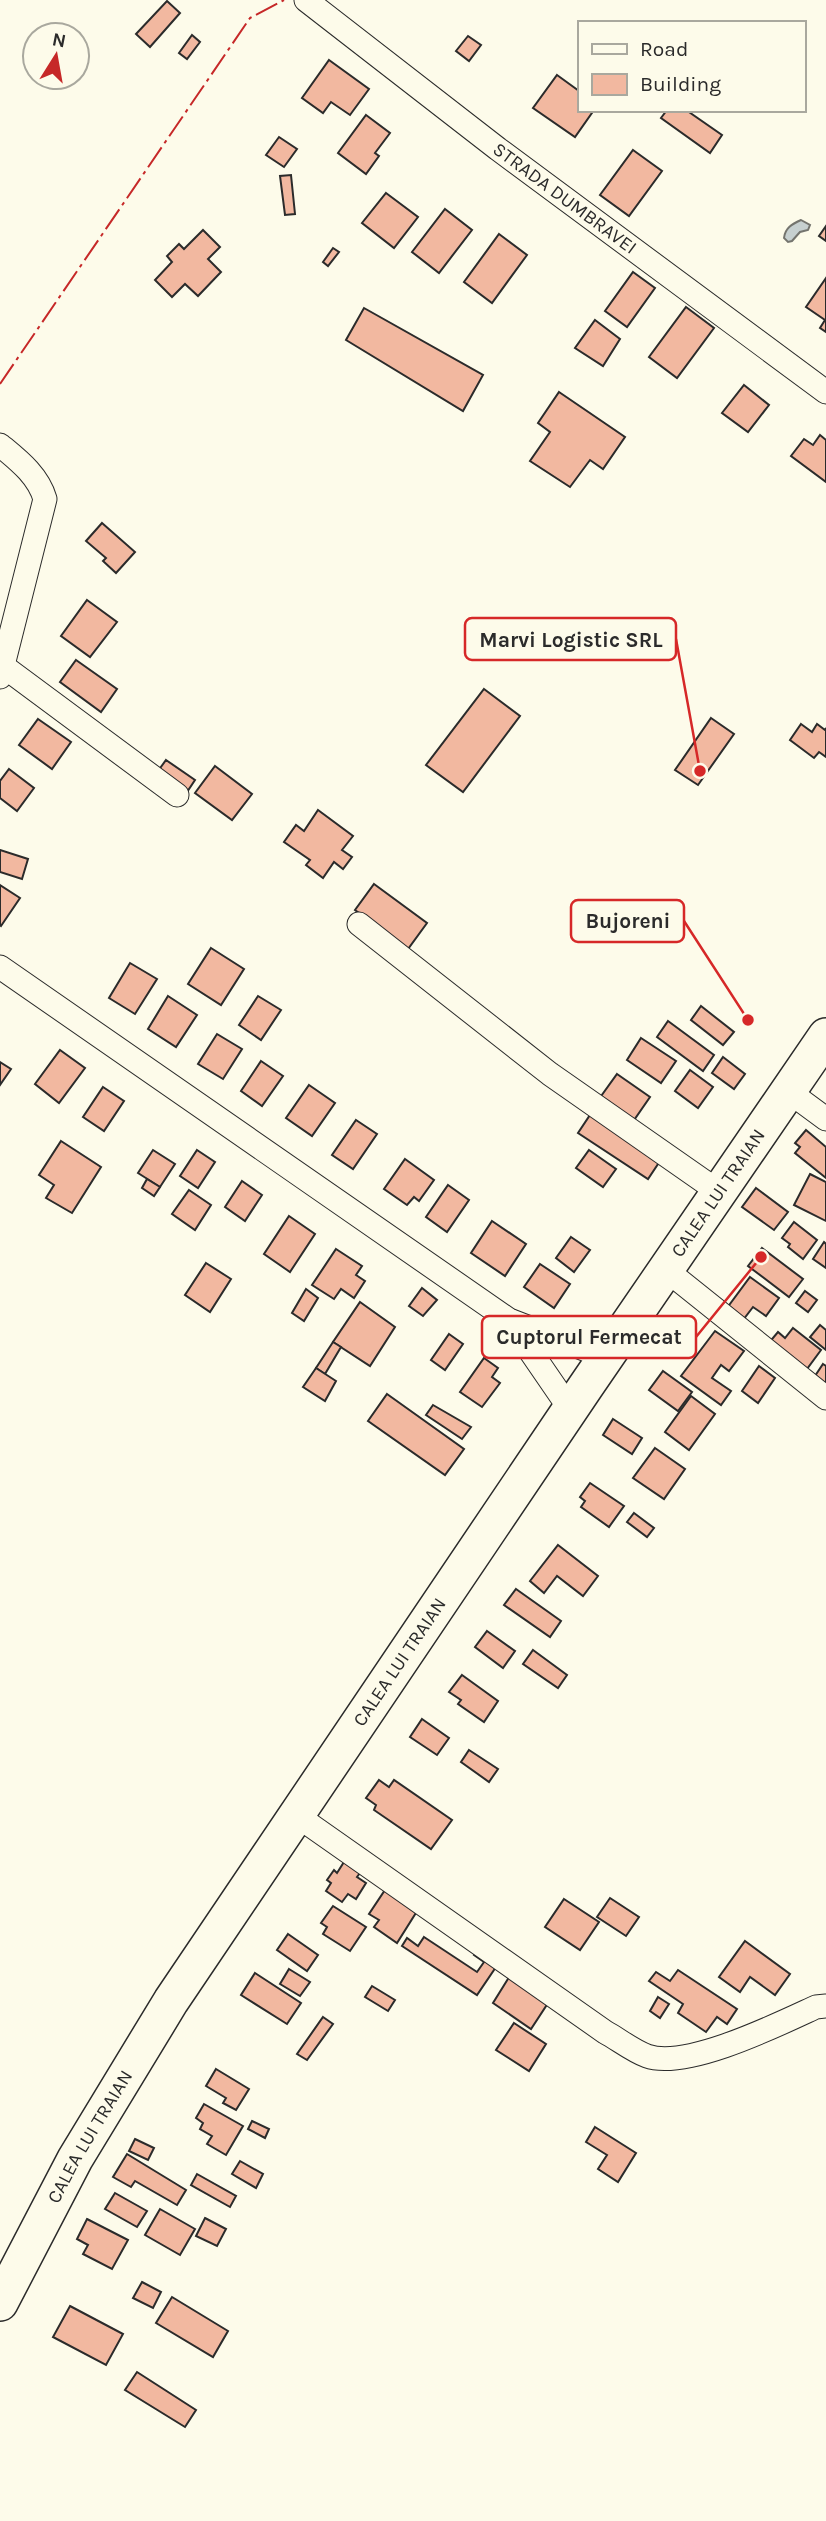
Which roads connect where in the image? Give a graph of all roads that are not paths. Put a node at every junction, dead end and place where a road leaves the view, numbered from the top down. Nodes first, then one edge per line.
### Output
1 (306, 0) edge
2 (826, 392) edge
3 (0, 445) edge
4 (1, 672) edge
5 (177, 795) dead end
6 (359, 924) dead end
7 (0, 967) edge
8 (826, 1037) edge
9 (788, 1091) junction
10 (826, 1119) edge
11 (719, 1192) junction
12 (665, 1269) junction
13 (509, 1320) junction
14 (605, 1357) junction
15 (826, 1398) edge
16 (570, 1409) junction
17 (296, 1815) junction
18 (826, 2006) edge
19 (0, 2302) edge

1 - 2 street, STRADA DUMBRAVEI
3 - 4 street
4 - 5 street
6 - 11 street
7 - 13 street
8 - 9 highway, CALEA LUI TRAIAN
9 - 10 street
9 - 11 highway, CALEA LUI TRAIAN
11 - 12 highway, CALEA LUI TRAIAN
12 - 14 highway, CALEA LUI TRAIAN
12 - 15 street
13 - 14 street
13 - 16 street
14 - 16 highway, CALEA LUI TRAIAN
16 - 17 highway, CALEA LUI TRAIAN
17 - 18 street
17 - 19 highway, CALEA LUI TRAIAN

